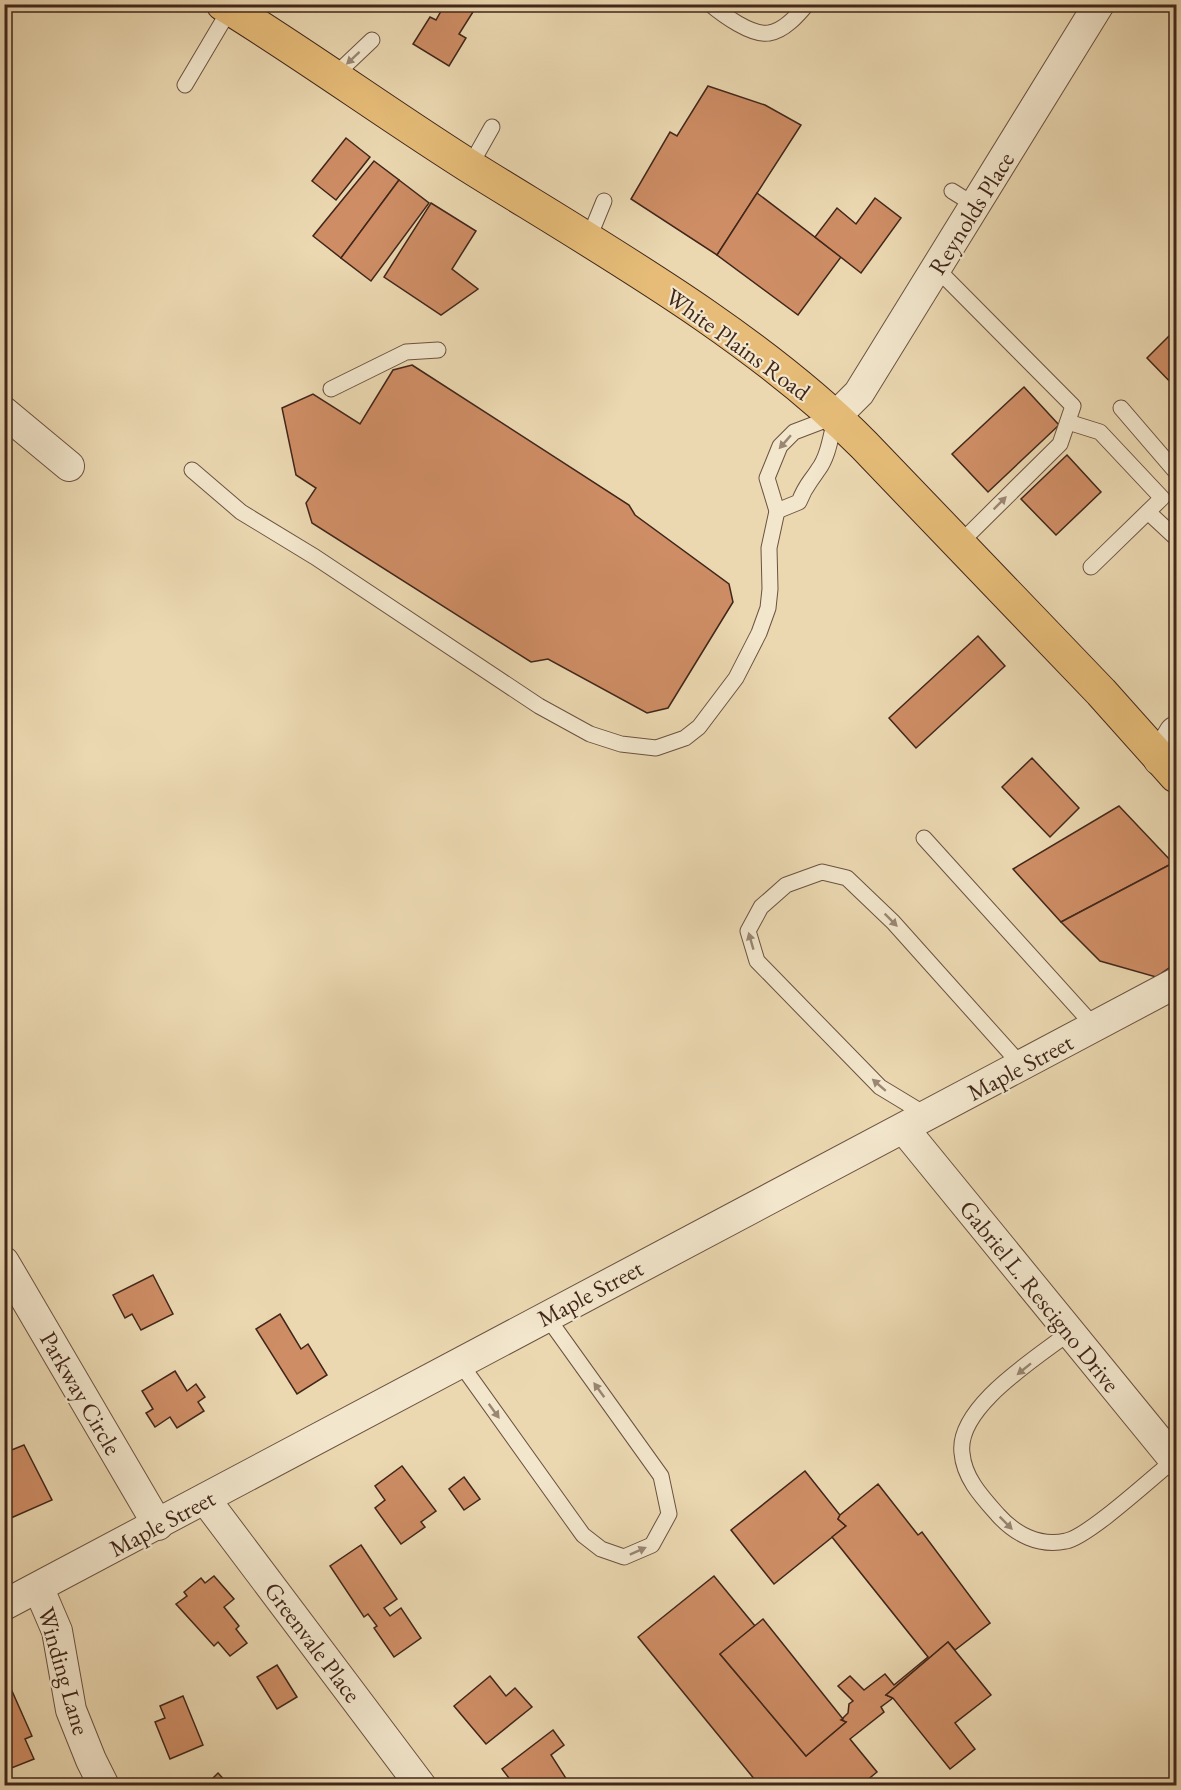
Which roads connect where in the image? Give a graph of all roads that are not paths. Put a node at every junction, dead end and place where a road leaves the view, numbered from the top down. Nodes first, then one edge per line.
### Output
1 (710, 4) edge
2 (807, 4) edge
3 (1099, 4) edge
4 (229, 6) edge
5 (372, 40) dead end
6 (334, 76) junction
7 (185, 85) dead end
8 (492, 127) dead end
9 (470, 166) junction
10 (604, 201) dead end
11 (588, 240) junction
12 (937, 269) junction
13 (438, 350) dead end
14 (331, 389) dead end
15 (1121, 408) dead end
16 (4, 412) edge
17 (836, 416) junction
18 (1068, 422) junction
19 (69, 466) dead end
20 (192, 470) dead end
21 (1176, 472) edge
22 (777, 510) junction
23 (1148, 512) junction
24 (1176, 538) edge
25 (959, 544) junction
26 (1091, 567) dead end
27 (1171, 756) edge
28 (924, 838) dead end
29 (1176, 983) edge
30 (1095, 1027) junction
31 (1022, 1066) junction
32 (916, 1123) junction
33 (4, 1262) edge
34 (547, 1317) junction
35 (1070, 1332) junction
36 (460, 1363) junction
37 (1175, 1461) edge
38 (206, 1499) junction
39 (158, 1525) junction
40 (39, 1589) junction
41 (4, 1605) edge
42 (104, 1785) edge
43 (421, 1785) edge

1 - 2 lane
3 - 12 street, Reynolds Place
4 - 6 main road, White Plains Road
4 - 7 lane
5 -> 6 lane
6 - 9 main road, White Plains Road
8 - 9 lane
9 - 11 main road, White Plains Road
10 - 11 lane
11 - 17 main road, White Plains Road
12 - 17 street, Reynolds Place
12 - 18 lane
13 - 14 lane
15 - 21 lane
16 - 19 street
17 - 22 lane
17 -> 22 lane, Reynolds Place
17 - 25 main road, White Plains Road
18 - 23 lane
25 -> 18 lane
20 - 22 lane, Reynolds Place
23 - 24 lane
23 - 26 lane
25 - 27 main road, White Plains Road
28 - 30 lane
29 - 30 street, Maple Street
30 - 31 street, Maple Street
31 - 32 street, Maple Street
32 -> 31 lane
32 - 34 street, Maple Street
32 - 35 street, Gabriel L. Rescigno Drive
33 - 39 street, Parkway Circle
34 - 36 street, Maple Street
36 -> 34 lane
35 - 37 street, Gabriel L. Rescigno Drive
35 -> 37 lane
36 - 38 street, Maple Street
38 - 39 street, Maple Street
38 - 43 street, Greenvale Place
39 - 40 street, Maple Street
40 - 41 street, Maple Street
40 - 42 street, Winding Lane

